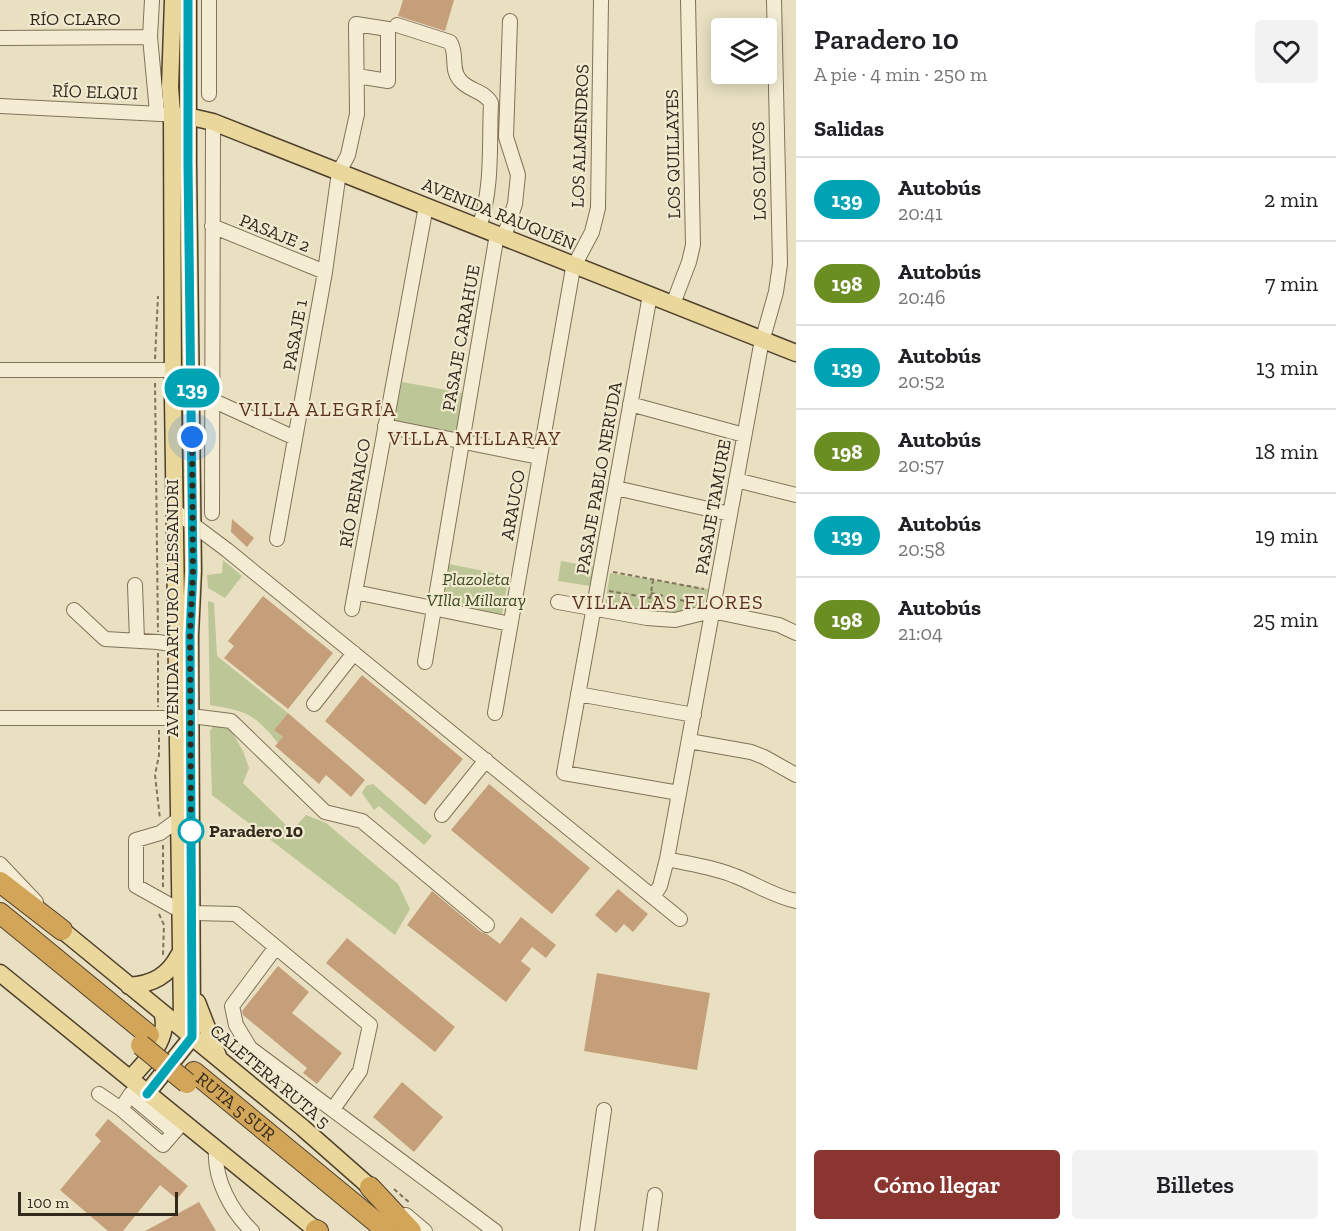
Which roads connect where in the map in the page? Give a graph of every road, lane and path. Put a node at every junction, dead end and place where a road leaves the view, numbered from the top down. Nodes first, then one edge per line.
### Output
1 (152, 0) edge
2 (172, 0) edge
3 (188, 0) edge
4 (209, 0) edge
5 (601, 0) edge
6 (688, 0) edge
7 (774, 0) edge
8 (510, 21) dead end
9 (398, 25) dead end
10 (150, 37) junction
11 (0, 38) edge
12 (357, 76) dead end
13 (209, 94) dead end
14 (0, 106) edge
15 (172, 114) junction
16 (213, 122) junction
17 (339, 172) junction
18 (426, 206) junction
19 (213, 226) junction
20 (479, 227) junction
21 (500, 236) junction
22 (574, 266) junction
23 (325, 272) junction
24 (650, 295) junction
25 (673, 304) junction
26 (762, 339) junction
27 (796, 352) edge
28 (0, 370) edge
29 (173, 370) junction
30 (212, 400) junction
31 (630, 404) junction
32 (385, 426) junction
33 (744, 435) junction
34 (296, 438) junction
35 (462, 442) junction
36 (539, 457) junction
37 (736, 480) junction
38 (616, 488) junction
39 (796, 495) edge
40 (175, 512) junction
41 (212, 513) dead end
42 (730, 514) junction
43 (193, 524) junction
44 (277, 539) dead end
45 (601, 570) junction
46 (653, 580) junction
47 (135, 585) dead end
48 (598, 589) junction
49 (716, 591) junction
50 (355, 592) junction
51 (651, 593) junction
52 (650, 598) junction
53 (558, 602) dead end
54 (594, 608) junction
55 (352, 609) dead end
56 (433, 609) junction
57 (74, 610) dead end
58 (712, 611) junction
59 (647, 618) junction
60 (510, 624) junction
61 (796, 633) edge
62 (137, 640) junction
63 (176, 645) junction
64 (354, 653) junction
65 (426, 662) dead end
66 (578, 694) junction
67 (314, 704) dead end
68 (495, 713) dead end
69 (694, 715) junction
70 (184, 717) junction
71 (0, 718) edge
72 (156, 718) junction
73 (689, 741) junction
74 (486, 760) junction
75 (796, 775) edge
76 (679, 793) junction
77 (442, 815) dead end
78 (178, 820) junction
79 (160, 833) junction
80 (667, 859) junction
81 (0, 864) edge
82 (0, 882) edge
83 (653, 897) junction
84 (158, 898) junction
85 (796, 901) edge
86 (185, 912) junction
87 (0, 913) edge
88 (680, 919) dead end
89 (487, 925) dead end
90 (0, 930) edge
91 (62, 930) junction
92 (276, 946) junction
93 (171, 956) junction
94 (0, 973) edge
95 (129, 986) junction
96 (193, 987) junction
97 (162, 1012) junction
98 (187, 1033) junction
99 (145, 1040) junction
100 (219, 1058) junction
101 (191, 1077) junction
102 (139, 1093) junction
103 (99, 1094) dead end
104 (121, 1109) junction
105 (333, 1109) junction
106 (604, 1110) dead end
107 (178, 1128) junction
108 (216, 1150) junction
109 (370, 1186) junction
110 (655, 1195) dead end
111 (252, 1231) edge
112 (318, 1231) edge
113 (366, 1231) edge
114 (387, 1231) edge
115 (411, 1231) edge
116 (425, 1231) edge
117 (495, 1231) edge
118 (587, 1231) edge
119 (650, 1231) edge

1 - 10 street, AVENIDA ARTURO ALESSANDRI
2 - 15 main road, AVENIDA ARTURO ALESSANDRI
3 - 15 main road, AVENIDA ARTURO ALESSANDRI
4 - 13 street
5 - 22 street, LOS ALMENDROS
6 - 25 street, LOS QUILLAYES
7 - 26 street, LOS OLIVOS
8 - 21 street, PASAJE CARAHUE
9 - 20 street
10 - 11 street, RÍO CLARO
10 - 15 street, AVENIDA ARTURO ALESSANDRI
12 - 17 street, PASAJE 1
14 - 15 street, RÍO ELQUI
15 - 16 main road, AVENIDA RAUQUÉN
15 - 29 main road, AVENIDA ARTURO ALESSANDRI
15 - 43 main road, AVENIDA ARTURO ALESSANDRI
16 - 17 main road, AVENIDA RAUQUÉN
16 - 19 street
17 - 18 main road, AVENIDA RAUQUÉN
17 - 23 street, PASAJE 1
18 - 20 main road, AVENIDA RAUQUÉN
18 - 32 street, RÍO RENAICO
19 - 23 street, PASAJE 2
19 - 30 street
20 - 21 main road, AVENIDA RAUQUÉN
21 - 22 main road, AVENIDA RAUQUÉN
21 - 35 street, PASAJE CARAHUE
22 - 24 main road, AVENIDA RAUQUÉN
22 - 36 street, ARAUCO
23 - 34 street, PASAJE 1
24 - 25 main road, AVENIDA RAUQUÉN
24 - 31 street, PASAJE PABLO NERUDA
25 - 26 main road, AVENIDA RAUQUÉN
26 - 27 main road, AVENIDA RAUQUÉN
26 - 33 street, PASAJE TAMURE
28 - 29 street
29 - 40 main road, AVENIDA ARTURO ALESSANDRI
30 - 34 street
30 - 41 street
31 - 33 street
31 - 38 street, PASAJE PABLO NERUDA
32 - 35 street
32 - 50 street, RÍO RENAICO
33 - 37 street, PASAJE TAMURE
34 - 44 street, PASAJE 1
35 - 36 street
35 - 56 street, PASAJE CARAHUE
36 - 60 street, ARAUCO
37 - 39 street
37 - 42 street, PASAJE TAMURE
38 - 42 street
38 - 45 street, PASAJE PABLO NERUDA
40 - 43 street
40 - 63 main road, AVENIDA ARTURO ALESSANDRI
42 - 49 street, PASAJE TAMURE
43 - 64 street
43 - 70 main road, AVENIDA ARTURO ALESSANDRI
45 - 46 path
45 - 48 street, PASAJE PABLO NERUDA
46 - 49 path
46 - 51 path
47 - 62 street
48 - 52 path
48 - 54 street, PASAJE PABLO NERUDA
49 - 58 street, PASAJE TAMURE
50 - 55 street, RÍO RENAICO
50 - 56 street
51 - 52 path
51 - 58 path
52 - 59 path
53 - 54 street
54 - 59 street
54 - 66 street, PASAJE PABLO NERUDA
56 - 60 street
56 - 65 street, PASAJE CARAHUE
57 - 62 street
58 - 59 street
58 - 61 street
58 - 69 street, PASAJE TAMURE
60 - 68 street, ARAUCO
62 - 63 street
63 - 70 main road, AVENIDA ARTURO ALESSANDRI
64 - 67 street
64 - 74 street
66 - 69 street
66 - 76 street, PASAJE PABLO NERUDA
69 - 73 street, PASAJE TAMURE
70 - 72 street
70 - 78 main road, AVENIDA ARTURO ALESSANDRI
70 - 86 main road, AVENIDA ARTURO ALESSANDRI
70 - 89 street
71 - 72 street
72 - 79 path
73 - 75 street
73 - 76 street, PASAJE TAMURE
74 - 77 street
74 - 83 street
76 - 80 street, PASAJE TAMURE
78 - 79 street
78 - 86 main road, AVENIDA ARTURO ALESSANDRI
79 - 84 path
79 - 84 street
80 - 83 street, PASAJE TAMURE
80 - 85 street
81 - 91 street
82 - 91 highway
83 - 88 street
84 - 86 street
84 - 93 path
86 - 92 street
86 - 93 main road, AVENIDA ARTURO ALESSANDRI
86 - 96 main road, AVENIDA ARTURO ALESSANDRI
87 - 99 highway, RUTA 5 SUR
90 - 99 highway, RUTA 5 SUR
91 - 95 main road, CALETERA RUTA 5
92 - 105 street
92 - 105 street
93 - 95 main road
93 - 98 main road, AVENIDA ARTURO ALESSANDRI
94 - 102 main road
95 - 97 main road, CALETERA RUTA 5
96 - 98 main road, AVENIDA ARTURO ALESSANDRI
96 - 100 main road
97 - 98 main road, CALETERA RUTA 5
97 - 102 main road
98 - 100 main road, CALETERA RUTA 5
98 - 102 main road
99 - 101 highway, RUTA 5 SUR
100 - 109 main road, CALETERA RUTA 5
101 - 113 highway, RUTA 5 SUR
101 - 114 highway, RUTA 5 SUR
102 - 104 street
102 - 107 main road
103 - 104 street
104 - 107 street
105 - 117 street
106 - 118 street
107 - 108 main road
108 - 111 street
108 - 112 main road
109 - 115 highway
109 - 116 street, CALETERA RUTA 5
110 - 119 street

